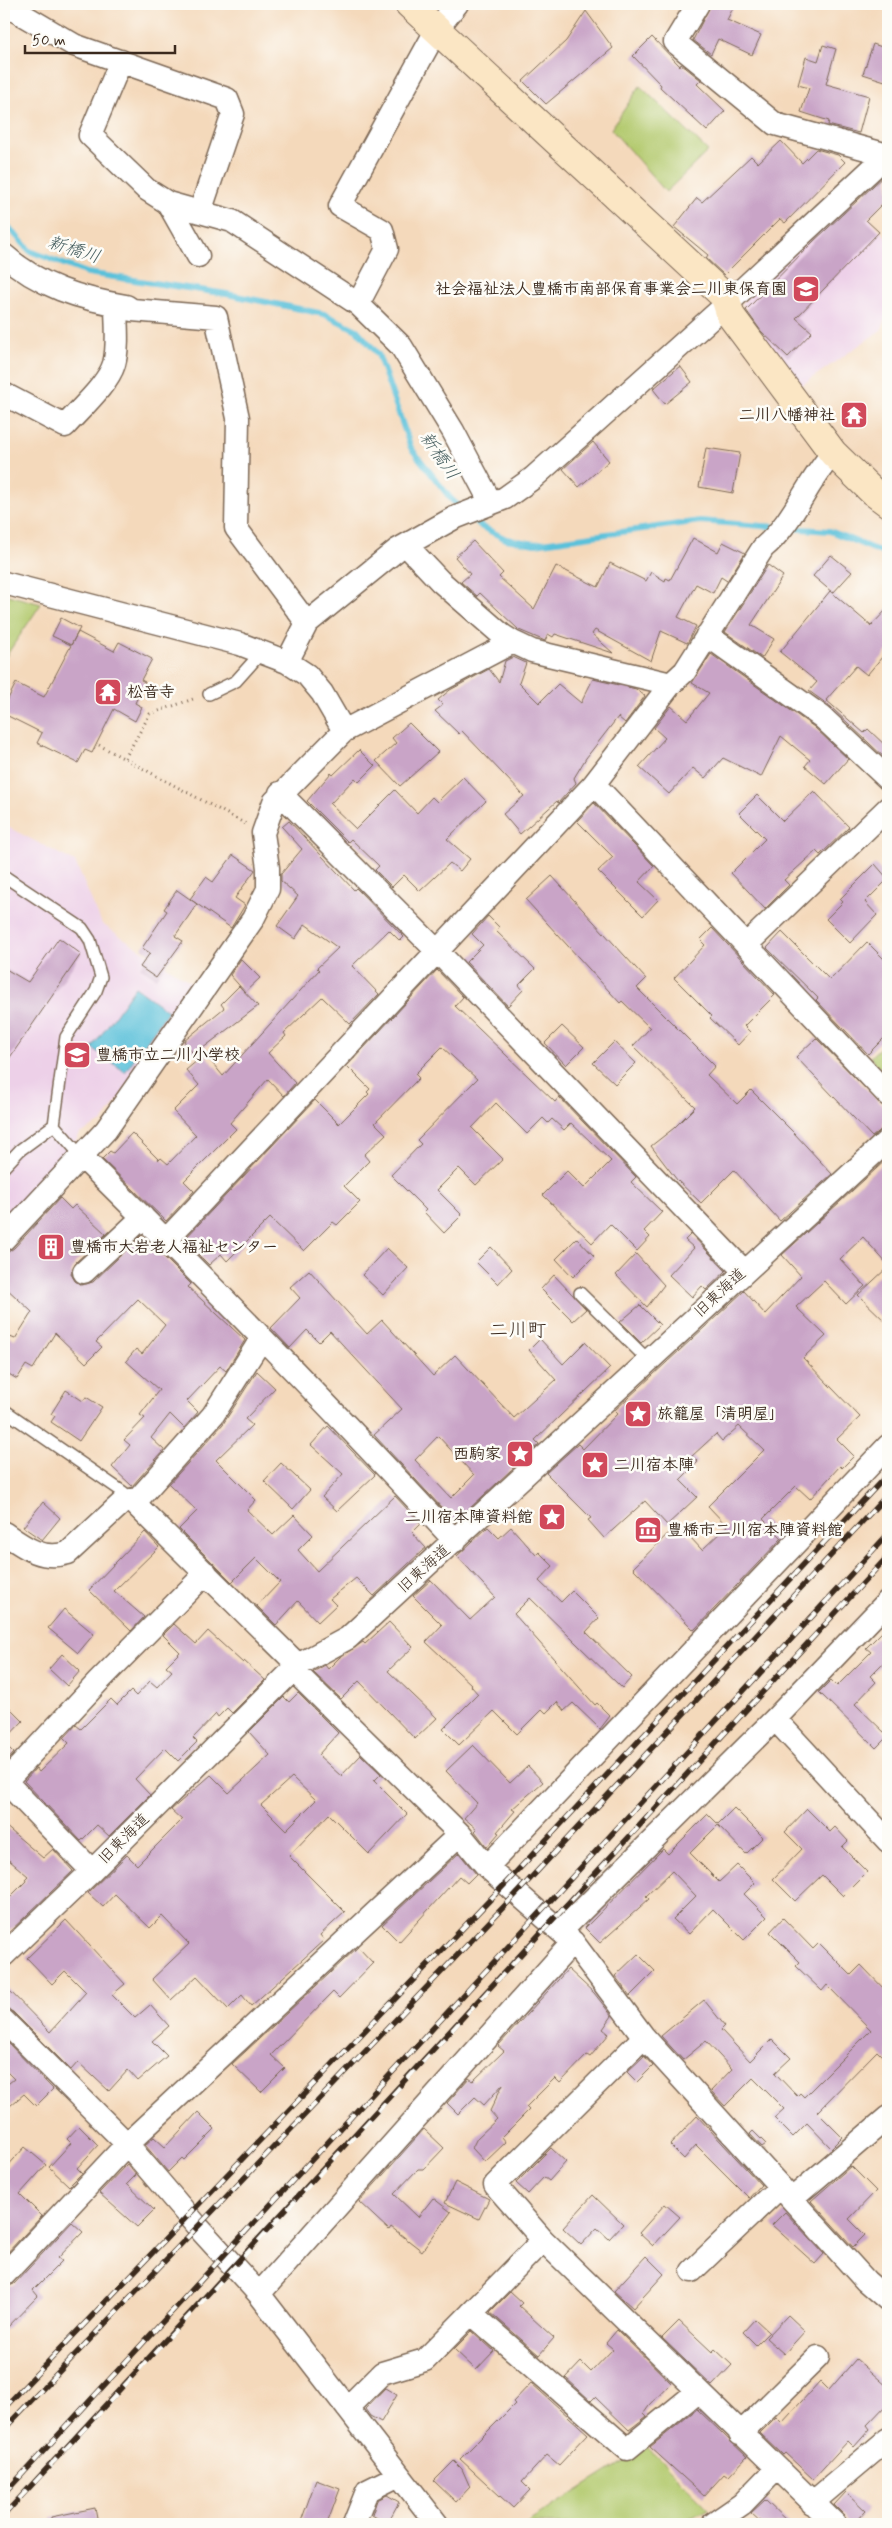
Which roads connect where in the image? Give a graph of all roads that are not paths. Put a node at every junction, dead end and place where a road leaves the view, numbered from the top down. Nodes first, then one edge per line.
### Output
1 (4, 4) edge
2 (409, 4) edge
3 (457, 4) edge
4 (698, 4) edge
5 (437, 29) junction
6 (121, 61) junction
7 (888, 155) edge
8 (168, 203) junction
9 (200, 212) junction
10 (4, 255) edge
11 (198, 256) dead end
12 (728, 303) junction
13 (116, 304) junction
14 (358, 304) junction
15 (4, 394) edge
16 (833, 453) junction
17 (488, 503) junction
18 (888, 503) edge
19 (406, 545) junction
20 (4, 583) edge
21 (307, 623) junction
22 (707, 635) junction
23 (512, 642) junction
24 (262, 652) junction
25 (287, 662) junction
26 (670, 684) junction
27 (210, 694) road end
28 (344, 731) junction
29 (888, 779) edge
30 (594, 784) junction
31 (280, 794) junction
32 (888, 808) edge
33 (4, 876) edge
34 (746, 944) junction
35 (438, 952) junction
36 (888, 1095) edge
37 (54, 1125) junction
38 (888, 1140) edge
39 (82, 1157) junction
40 (4, 1167) edge
41 (143, 1217) junction
42 (4, 1239) edge
43 (167, 1239) junction
44 (744, 1271) junction
45 (84, 1272) dead end
46 (580, 1293) dead end
47 (262, 1338) junction
48 (648, 1360) junction
49 (4, 1410) edge
50 (888, 1446) edge
51 (131, 1500) junction
52 (4, 1533) edge
53 (456, 1541) junction
54 (206, 1573) junction
55 (888, 1601) edge
56 (295, 1668) junction
57 (775, 1719) junction
58 (5, 1783) edge
59 (460, 1834) junction
60 (888, 1841) edge
61 (487, 1867) junction
62 (92, 1871) junction
63 (567, 1937) junction
64 (4, 1955) edge
65 (4, 2021) edge
66 (644, 2037) junction
67 (888, 2118) edge
68 (128, 2144) junction
69 (786, 2193) junction
70 (543, 2240) junction
71 (692, 2271) dead end
72 (4, 2275) edge
73 (259, 2294) junction
74 (888, 2300) edge
75 (471, 2313) junction
76 (818, 2357) dead end
77 (697, 2392) junction
78 (347, 2408) junction
79 (740, 2434) junction
80 (888, 2439) edge
81 (776, 2469) junction
82 (399, 2475) junction
83 (812, 2503) junction
84 (354, 2524) edge
85 (437, 2524) edge
86 (713, 2524) edge
87 (835, 2524) edge

1 - 6 street
2 - 5 street
3 - 5 street
4 - 7 street
5 - 12 street
5 - 14 street
6 - 8 street
6 - 9 street
7 - 12 street
8 - 9 street
8 - 11 street
9 - 14 street
10 - 13 street
12 - 16 street
12 - 17 street
13 - 15 street
13 - 21 street
14 - 17 street
16 - 18 street
16 - 22 street
17 - 19 street
19 - 21 street
19 - 23 street
20 - 24 street
21 - 25 street
22 - 26 street
22 - 29 street
23 - 26 street
23 - 28 street
24 - 25 street
24 - 27 lane
25 - 28 street
26 - 30 street
28 - 31 street
30 - 34 street
30 - 35 street
31 - 35 street
31 - 39 street
32 - 34 street
33 - 37 lane
34 - 36 street
35 - 43 street
35 - 44 street
37 - 39 lane
37 - 40 lane
38 - 44 street, 旧東海道
39 - 41 street
39 - 42 street
41 - 43 street
41 - 45 street
43 - 47 street
44 - 48 street, 旧東海道
46 - 48 lane
47 - 51 street
47 - 53 street
48 - 53 street, 旧東海道
49 - 51 lane
50 - 61 street
51 - 52 street
51 - 54 street
53 - 56 street, 旧東海道
54 - 56 street
54 - 58 street
55 - 57 street
56 - 59 street
56 - 62 street, 旧東海道
57 - 60 street
57 - 63 street
58 - 62 street
59 - 61 street
59 - 68 street
61 - 63 street
62 - 64 street, 旧東海道
63 - 66 street
63 - 73 street
65 - 68 street
66 - 69 street
66 - 70 street
67 - 69 street
68 - 72 street
68 - 73 street
69 - 71 street
69 - 74 street
70 - 75 street
70 - 77 street
73 - 78 street
75 - 77 street
75 - 78 street
76 - 79 street
77 - 79 street
78 - 82 street
79 - 81 street
80 - 83 street
81 - 83 street
81 - 86 street
82 - 84 street
82 - 85 street
83 - 87 street

